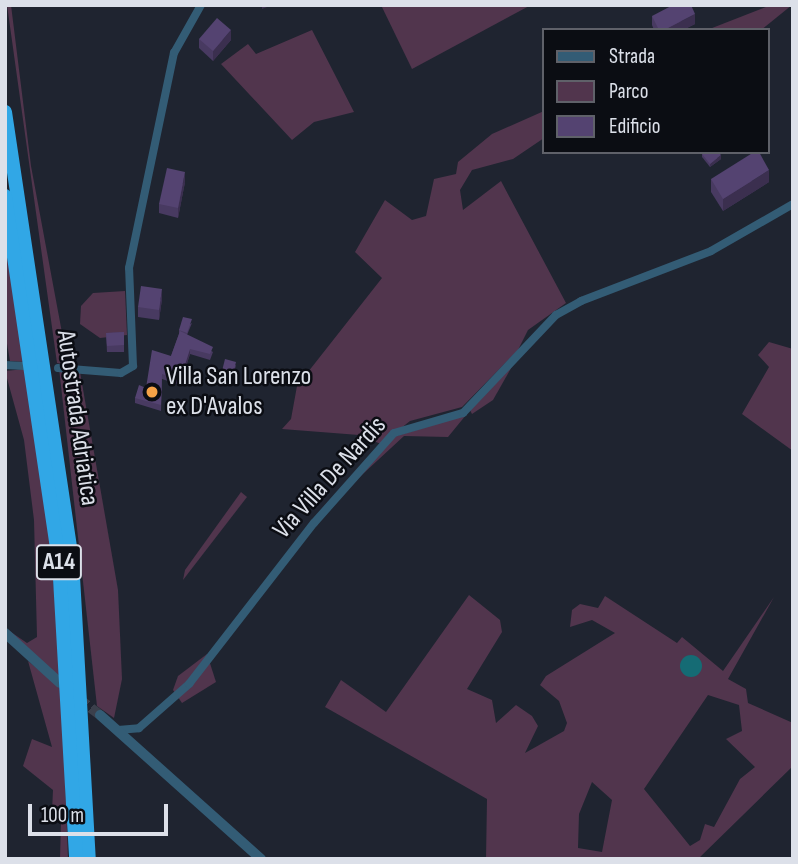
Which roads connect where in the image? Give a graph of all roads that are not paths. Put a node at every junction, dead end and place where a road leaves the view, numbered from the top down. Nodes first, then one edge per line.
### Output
1 (201, 5) edge
2 (5, 112) edge
3 (5, 196) edge
4 (793, 205) edge
5 (5, 365) edge
6 (24, 366) dead end
7 (58, 368) dead end
8 (5, 633) edge
9 (60, 683) dead end
10 (100, 715) tunnel mouth
11 (118, 730) junction
12 (76, 859) edge
13 (89, 859) edge
14 (261, 859) edge

1 - 7 street
2 - 13 highway, Autostrada Adriatica / A14
3 - 12 highway, Autostrada Adriatica / A14
4 - 11 street, Via Villa De Nardis
5 - 6 street
8 - 9 street
10 - 11 street
11 - 14 street

